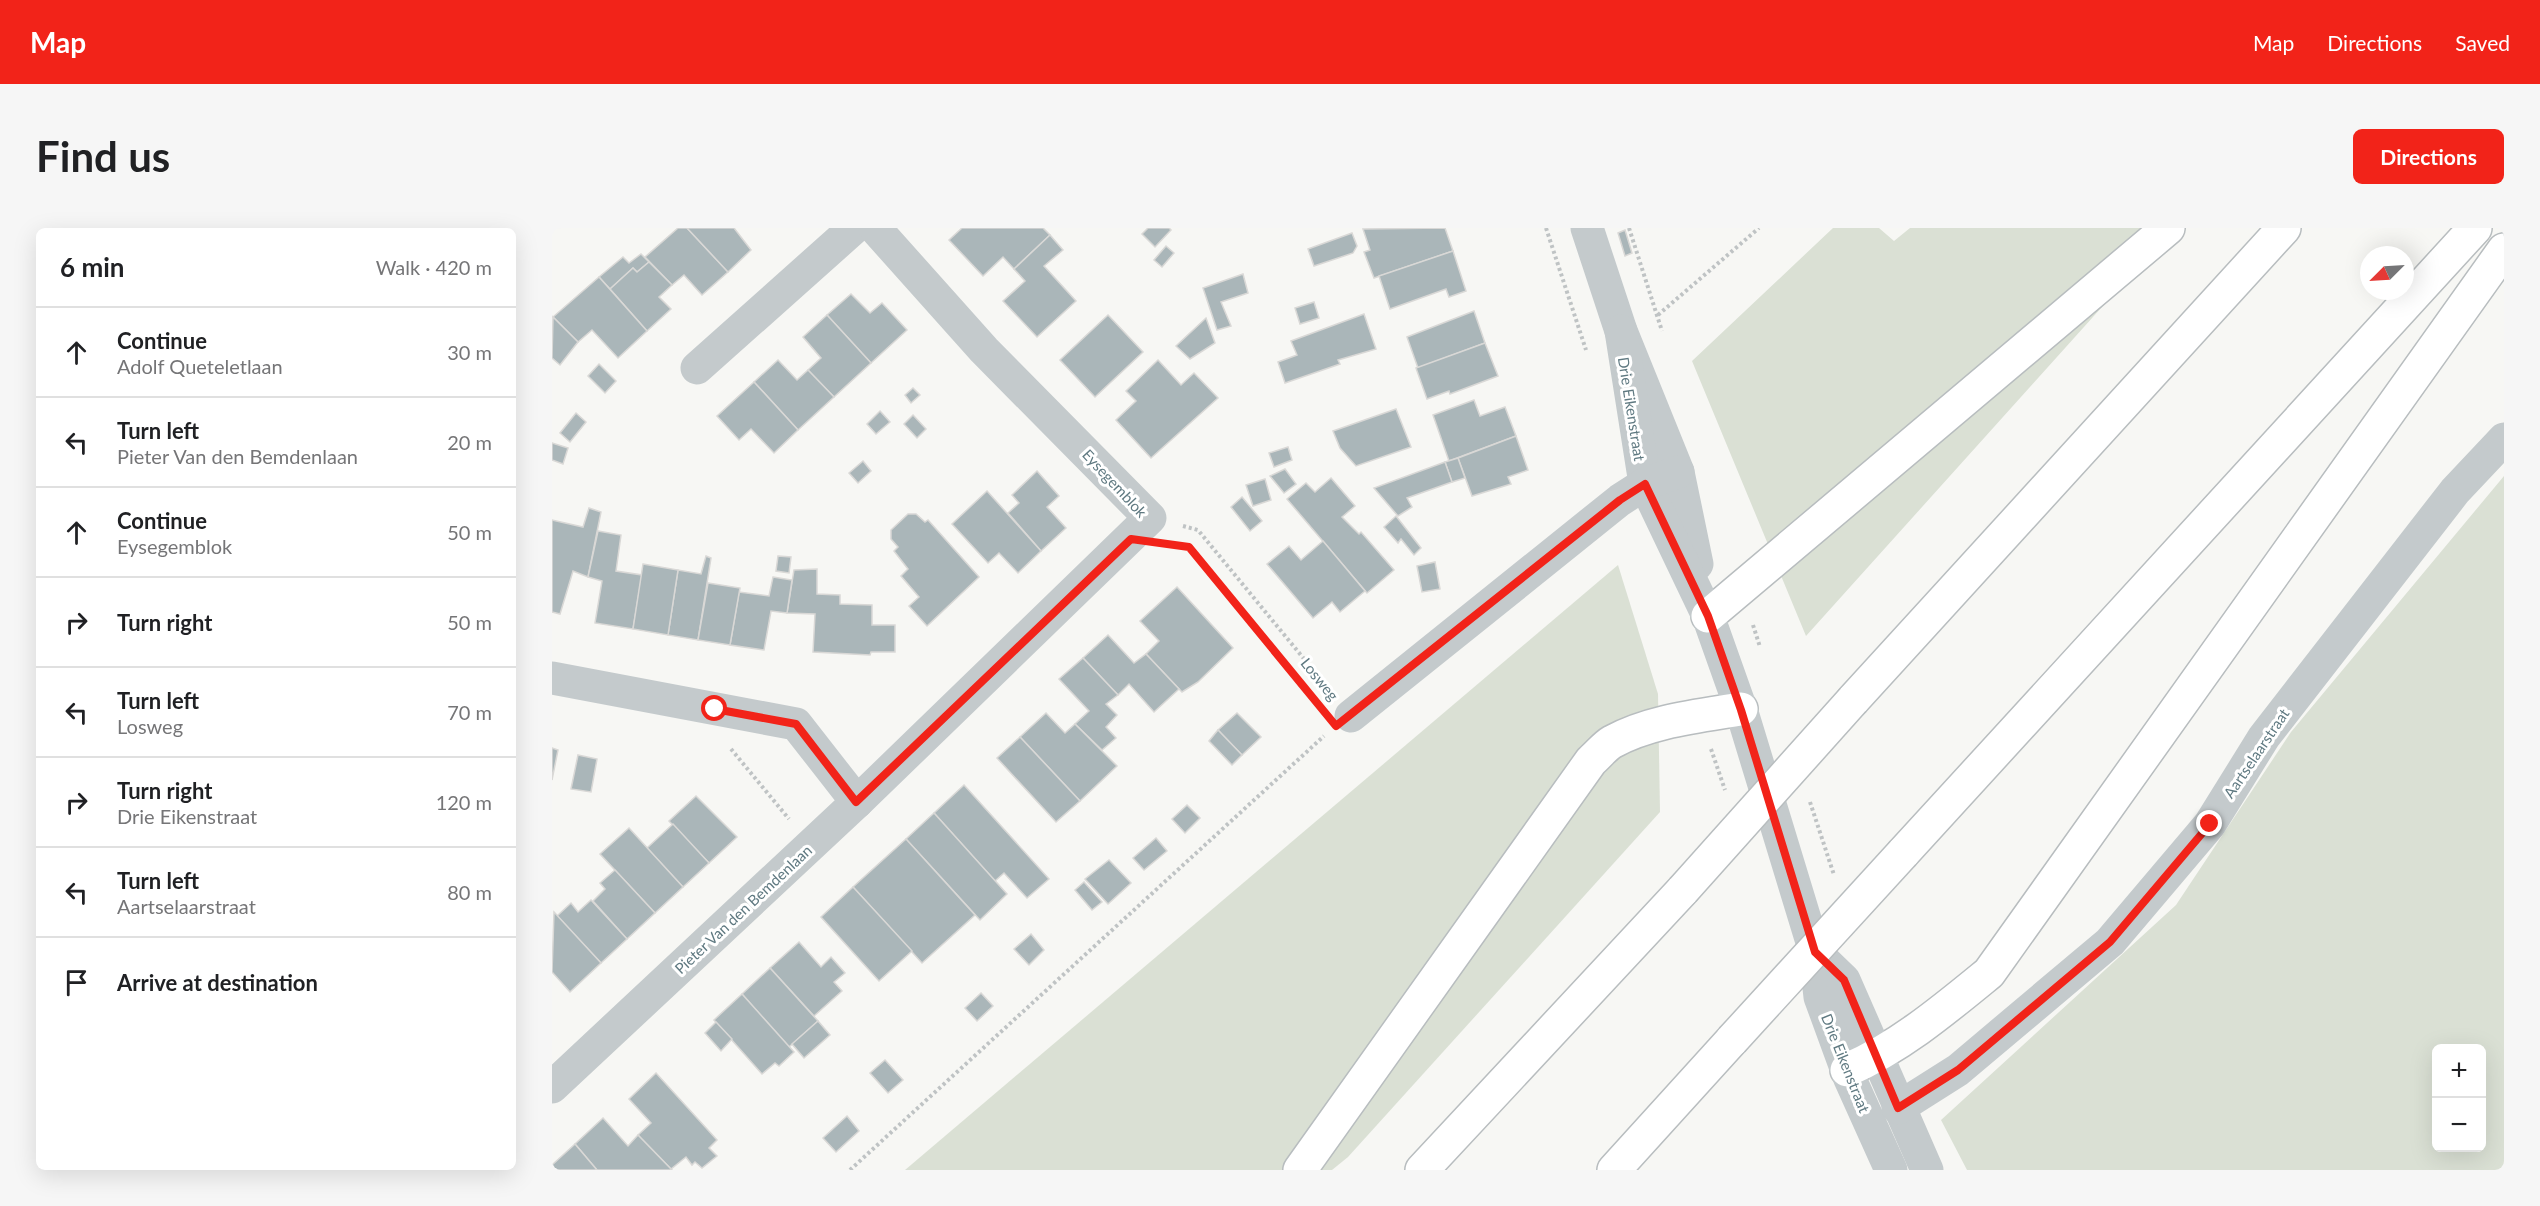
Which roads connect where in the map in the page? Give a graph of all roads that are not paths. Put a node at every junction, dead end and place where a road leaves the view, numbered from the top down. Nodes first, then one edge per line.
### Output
1 (854, 228) edge
2 (875, 228) edge
3 (1587, 228) edge
4 (2168, 228) edge
5 (2284, 228) edge
6 (2475, 228) edge
7 (2504, 250) edge
8 (1621, 331) junction
9 (697, 368) dead end
10 (2504, 439) edge
11 (1678, 472) junction
12 (1645, 484) junction
13 (1708, 616) junction
14 (552, 678) edge
15 (1741, 710) junction
16 (1343, 721) road end
17 (932, 727) joint
18 (856, 802) junction
19 (1862, 1064) junction
20 (552, 1087) edge
21 (1898, 1108) junction
22 (1300, 1170) edge
23 (1422, 1170) edge
24 (1614, 1170) edge
25 (1891, 1170) edge
26 (1927, 1170) edge

1 - 9 street
2 - 17 street, Eysegemblok
3 - 8 street, Drie Eikenstraat
4 - 13 highway
5 - 23 highway, bridge
6 - 24 highway, bridge
7 - 19 highway
8 - 11 street, Drie Eikenstraat
8 - 12 street, Drie Eikenstraat
10 - 21 street, Aartselaarstraat
11 - 12 street
11 - 13 street, Drie Eikenstraat
12 - 13 street, Drie Eikenstraat
12 - 16 street
13 - 15 street, Drie Eikenstraat
14 - 18 street
15 - 19 street, Drie Eikenstraat
15 - 22 highway
17 - 18 street, Pieter Van den Bemdenlaan
18 - 20 street, Pieter Van den Bemdenlaan
19 - 21 street, Drie Eikenstraat
19 - 25 street, Drie Eikenstraat
21 - 26 street, Drie Eikenstraat

